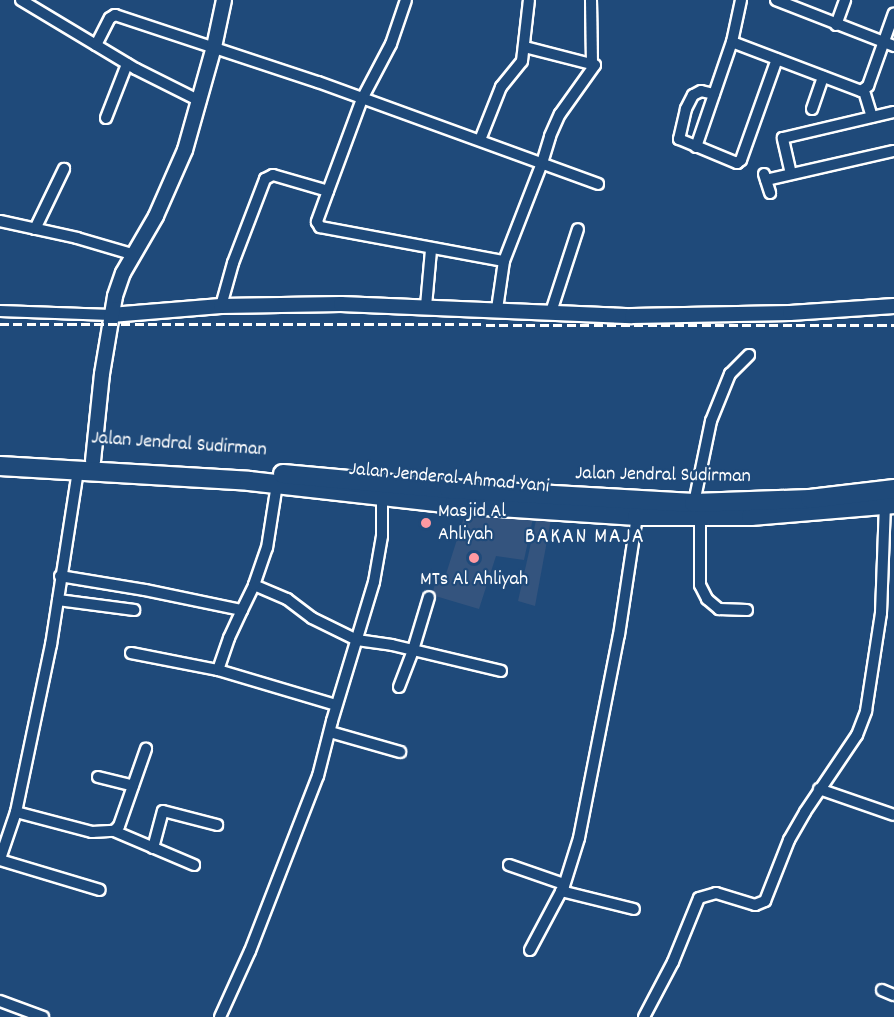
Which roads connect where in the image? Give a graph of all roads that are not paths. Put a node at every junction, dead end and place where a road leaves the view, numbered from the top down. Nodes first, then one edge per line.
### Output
1 (21, 0) edge
2 (224, 0) edge
3 (406, 0) edge
4 (529, 0) edge
5 (591, 0) edge
6 (741, 0) edge
7 (776, 0) edge
8 (845, 0) edge
9 (35, 3) edge
10 (894, 13) edge
11 (836, 25) junction
12 (732, 42) junction
13 (889, 44) edge
14 (96, 45) junction
15 (525, 46) junction
16 (214, 47) junction
17 (777, 59) junction
18 (592, 62) junction
19 (128, 64) junction
20 (823, 77) junction
21 (864, 91) junction
22 (714, 94) junction
23 (362, 99) junction
24 (200, 101) junction
25 (812, 109) dead end
26 (894, 112) edge
27 (872, 117) junction
28 (106, 118) dead end
29 (480, 140) junction
30 (696, 147) junction
31 (894, 152) edge
32 (542, 164) junction
33 (64, 169) dead end
34 (791, 174) junction
35 (598, 184) dead end
36 (328, 191) junction
37 (770, 193) dead end
38 (0, 221) edge
39 (35, 229) junction
40 (578, 229) dead end
41 (431, 250) junction
42 (135, 255) junction
43 (504, 261) junction
44 (221, 306) junction
45 (426, 306) junction
46 (894, 306) edge
47 (497, 309) junction
48 (0, 311) edge
49 (551, 312) junction
50 (111, 315) junction
51 (749, 355) dead end
52 (0, 458) edge
53 (0, 466) edge
54 (86, 466) junction
55 (277, 484) junction
56 (382, 497) junction
57 (891, 499) edge
58 (697, 510) junction
59 (637, 516) junction
60 (60, 576) junction
61 (254, 585) junction
62 (429, 597) dead end
63 (58, 600) junction
64 (134, 610) dead end
65 (242, 610) junction
66 (747, 610) dead end
67 (357, 640) junction
68 (413, 650) junction
69 (131, 653) dead end
70 (218, 670) junction
71 (501, 671) dead end
72 (399, 687) dead end
73 (336, 705) junction
74 (330, 732) junction
75 (146, 748) dead end
76 (400, 752) dead end
77 (98, 777) dead end
78 (133, 786) junction
79 (819, 789) junction
80 (16, 812) junction
81 (894, 815) edge
82 (217, 825) dead end
83 (114, 831) junction
84 (153, 848) junction
85 (0, 860) edge
86 (194, 865) dead end
87 (509, 865) dead end
88 (563, 888) junction
89 (100, 890) dead end
90 (634, 909) dead end
91 (530, 950) dead end
92 (882, 990) dead end
93 (894, 995) edge
94 (0, 1001) edge
95 (42, 1017) edge
96 (220, 1017) edge
97 (644, 1017) edge

1 - 9 street
2 - 16 street
3 - 23 street
4 - 15 street
5 - 18 street
6 - 12 street
7 - 11 street
8 - 11 street
9 - 14 street
10 - 13 street
11 - 13 street
12 - 17 street
12 - 22 street
13 - 21 street
14 - 16 street
14 - 19 street
15 - 18 street
15 - 29 street
16 - 23 street
16 - 24 street
17 - 20 street
17 - 30 street
18 - 32 street
19 - 24 street
19 - 28 street
20 - 21 street
20 - 25 street
21 - 27 street
22 - 30 street
22 - 30 street
23 - 29 street
23 - 36 street
24 - 42 street
26 - 27 street
27 - 34 street
29 - 32 street
31 - 34 street
32 - 35 street
32 - 43 street
33 - 39 street
34 - 37 street
36 - 41 street
36 - 44 street
38 - 39 street
39 - 42 street
40 - 49 street
41 - 43 street
41 - 45 street
42 - 50 street
43 - 47 street
44 - 45 street
44 - 50 street
45 - 47 street
46 - 49 street
47 - 49 street
48 - 50 street
50 - 54 street
51 - 58 street
52 - 54 highway, Jalan Jendral Sudirman
53 - 54 highway, Jalan Jenderal Ahmad Yani
54 - 55 highway, Jalan Jenderal Ahmad Yani
54 - 58 highway, Jalan Jendral Sudirman
54 - 60 street
55 - 56 highway, Jalan Jenderal Ahmad Yani
55 - 61 street
56 - 59 highway, Jalan Jenderal Ahmad Yani
56 - 67 street
57 - 58 highway, Jalan Jendral Sudirman
57 - 79 street
58 - 59 highway, Jalan Jenderal Ahmad Yani
58 - 66 street
59 - 88 street
60 - 63 street
60 - 65 street
61 - 65 street
61 - 67 street
62 - 68 street
63 - 64 street
63 - 80 street
65 - 70 street
67 - 68 street
67 - 73 street
68 - 71 street
68 - 72 street
69 - 70 street
70 - 73 street
73 - 74 street
74 - 76 street
74 - 96 street
75 - 78 street
77 - 78 street
78 - 83 street
79 - 81 street
79 - 97 street
80 - 83 street
80 - 85 street
82 - 84 street
83 - 84 street
84 - 86 street
85 - 89 street
87 - 88 street
88 - 90 street
88 - 91 street
92 - 93 street
94 - 95 street

